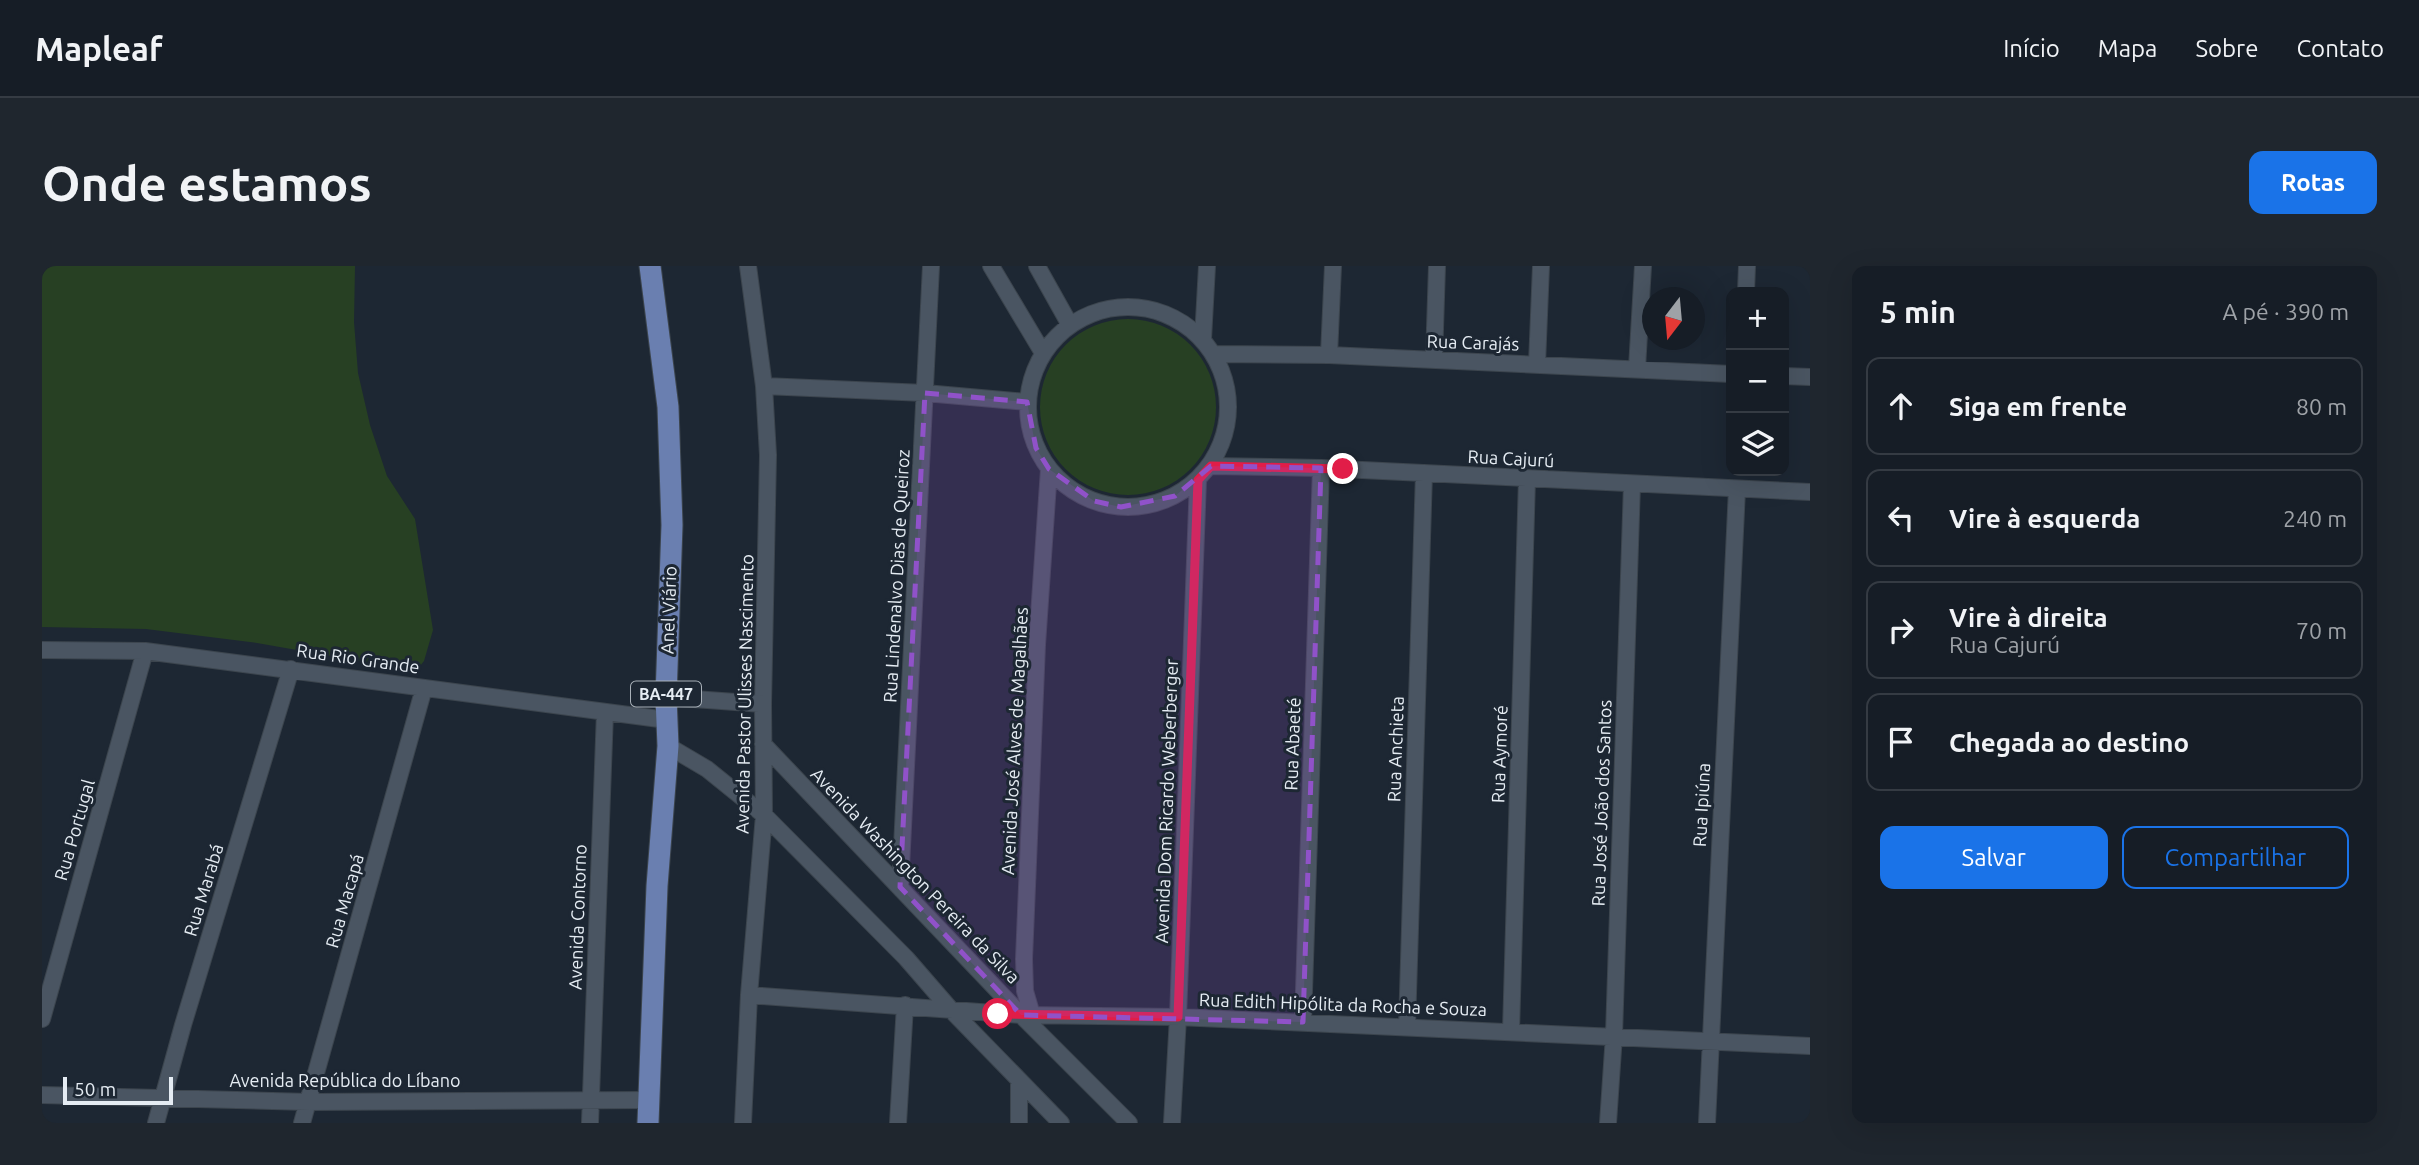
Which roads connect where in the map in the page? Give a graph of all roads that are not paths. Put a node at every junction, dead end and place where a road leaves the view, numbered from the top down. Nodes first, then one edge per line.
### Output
1 (650, 266) edge
2 (748, 266) edge
3 (932, 266) edge
4 (992, 266) edge
5 (1037, 266) edge
6 (1207, 266) edge
7 (1333, 266) edge
8 (1437, 266) edge
9 (1541, 266) edge
10 (1643, 266) edge
11 (1747, 266) edge
12 (1746, 287) edge
13 (1070, 325) junction
14 (1203, 340) junction
15 (1043, 353) junction
16 (1214, 354) junction
17 (1329, 355) junction
18 (1434, 360) junction
19 (1537, 365) junction
20 (1637, 368) junction
21 (1726, 374) edge
22 (1789, 376) edge
23 (1810, 377) edge
24 (764, 386) junction
25 (925, 393) junction
26 (1027, 402) junction
27 (1211, 466) junction
28 (1321, 468) junction
29 (1049, 469) junction
30 (1424, 473) junction
31 (1527, 479) junction
32 (1198, 480) junction
33 (1632, 484) junction
34 (1737, 489) junction
35 (1810, 492) edge
36 (42, 650) edge
37 (145, 651) junction
38 (291, 669) junction
39 (424, 688) junction
40 (666, 697) junction
41 (763, 704) junction
42 (606, 712) junction
43 (667, 720) junction
44 (763, 744) junction
45 (668, 746) junction
46 (764, 815) junction
47 (900, 887) junction
48 (749, 995) junction
49 (905, 1005) junction
50 (952, 1011) junction
51 (1027, 1015) junction
52 (1178, 1017) junction
53 (42, 1019) edge
54 (1303, 1022) junction
55 (1407, 1026) junction
56 (1511, 1031) junction
57 (1614, 1035) junction
58 (1711, 1040) junction
59 (1810, 1046) edge
60 (1019, 1080) junction
61 (42, 1095) edge
62 (162, 1098) junction
63 (649, 1100) junction
64 (590, 1101) junction
65 (309, 1102) junction
66 (156, 1123) edge
67 (302, 1123) edge
68 (590, 1123) edge
69 (648, 1123) edge
70 (743, 1123) edge
71 (898, 1123) edge
72 (1019, 1123) edge
73 (1060, 1123) edge
74 (1129, 1123) edge
75 (1172, 1123) edge
76 (1608, 1123) edge
77 (1707, 1123) edge

1 - 40 main road, Anel Viário / BA-447
2 - 24 street, Avenida Pastor Ulisses Nascimento
3 - 25 street, Rua Lindenalvo Dias de Queiroz
4 - 15 street
5 - 13 street
6 - 14 street
7 - 17 street
8 - 18 street
9 - 19 street
10 - 20 street
11 - 12 street
13 - 14 street
13 - 15 street
14 - 16 street
15 - 26 street
16 - 17 street, Rua Carajás
16 - 27 street
17 - 18 street, Rua Carajás
18 - 19 street, Rua Carajás
19 - 20 street, Rua Carajás
20 - 21 street, Rua Carajás
22 - 23 street
24 - 25 street
24 - 41 street, Avenida Pastor Ulisses Nascimento
25 - 26 street
25 - 47 street, Rua Lindenalvo Dias de Queiroz
26 - 29 street
27 - 28 street, Rua Cajurú
27 - 32 street
28 - 30 street, Rua Cajurú
28 - 54 street, Rua Abaeté
29 - 32 street
29 - 51 street, Avenida José Alves de Magalhães
30 - 31 street, Rua Cajurú
30 - 55 street, Rua Anchieta
31 - 33 street, Rua Cajurú
31 - 56 street, Rua Aymoré
32 - 52 street, Avenida Dom Ricardo Weberberger
33 - 34 street, Rua Cajurú
33 - 57 street, Rua José João dos Santos
34 - 35 street, Rua Cajurú
34 - 58 street, Rua Ipiúna
36 - 37 street, Rua Rio Grande
37 - 38 street, Rua Rio Grande
37 - 53 street, Rua Portugal
38 - 39 street, Rua Rio Grande
38 - 62 street, Rua Marabá
39 - 42 street, Rua Rio Grande
39 - 65 street, Rua Macapá
40 - 41 street
40 - 43 main road, Anel Viário / BA-447
41 - 44 street, Avenida Pastor Ulisses Nascimento
42 - 43 street, Rua Rio Grande
42 - 64 street, Avenida Contorno
43 - 45 main road, Anel Viário / BA-447
44 - 46 street, Avenida Pastor Ulisses Nascimento
44 - 47 street, Avenida Washington Pereira da Silva
45 - 46 street
45 - 63 main road, Anel Viário / BA-447
46 - 48 street, Avenida Pastor Ulisses Nascimento
46 - 50 street
47 - 51 street, Avenida Washington Pereira da Silva
48 - 49 street, Rua Edith Hipólita da Rocha e Souza
48 - 70 street, Avenida Pastor Ulisses Nascimento
49 - 50 street, Rua Edith Hipólita da Rocha e Souza
49 - 71 street
50 - 51 street, Rua Edith Hipólita da Rocha e Souza
50 - 60 street
51 - 52 street, Rua Edith Hipólita da Rocha e Souza
51 - 74 street, Avenida Washington Pereira da Silva
52 - 54 street, Rua Edith Hipólita da Rocha e Souza
52 - 75 street, Avenida Dom Ricardo Weberberger
54 - 55 street, Rua Edith Hipólita da Rocha e Souza
55 - 56 street, Rua Edith Hipólita da Rocha e Souza
56 - 57 street, Rua Edith Hipólita da Rocha e Souza
57 - 58 street, Rua Edith Hipólita da Rocha e Souza
57 - 76 street, Rua José João dos Santos
58 - 59 street, Rua Edith Hipólita da Rocha e Souza
58 - 77 street, Rua Ipiúna
60 - 72 street
60 - 73 street
61 - 62 street, Avenida República do Líbano
62 - 65 street, Avenida República do Líbano
62 - 66 street, Rua Marabá
63 - 64 street, Avenida República do Líbano
63 - 69 main road, Anel Viário / BA-447
64 - 65 street, Avenida República do Líbano
64 - 68 street, Avenida Contorno
65 - 67 street, Rua Macapá

